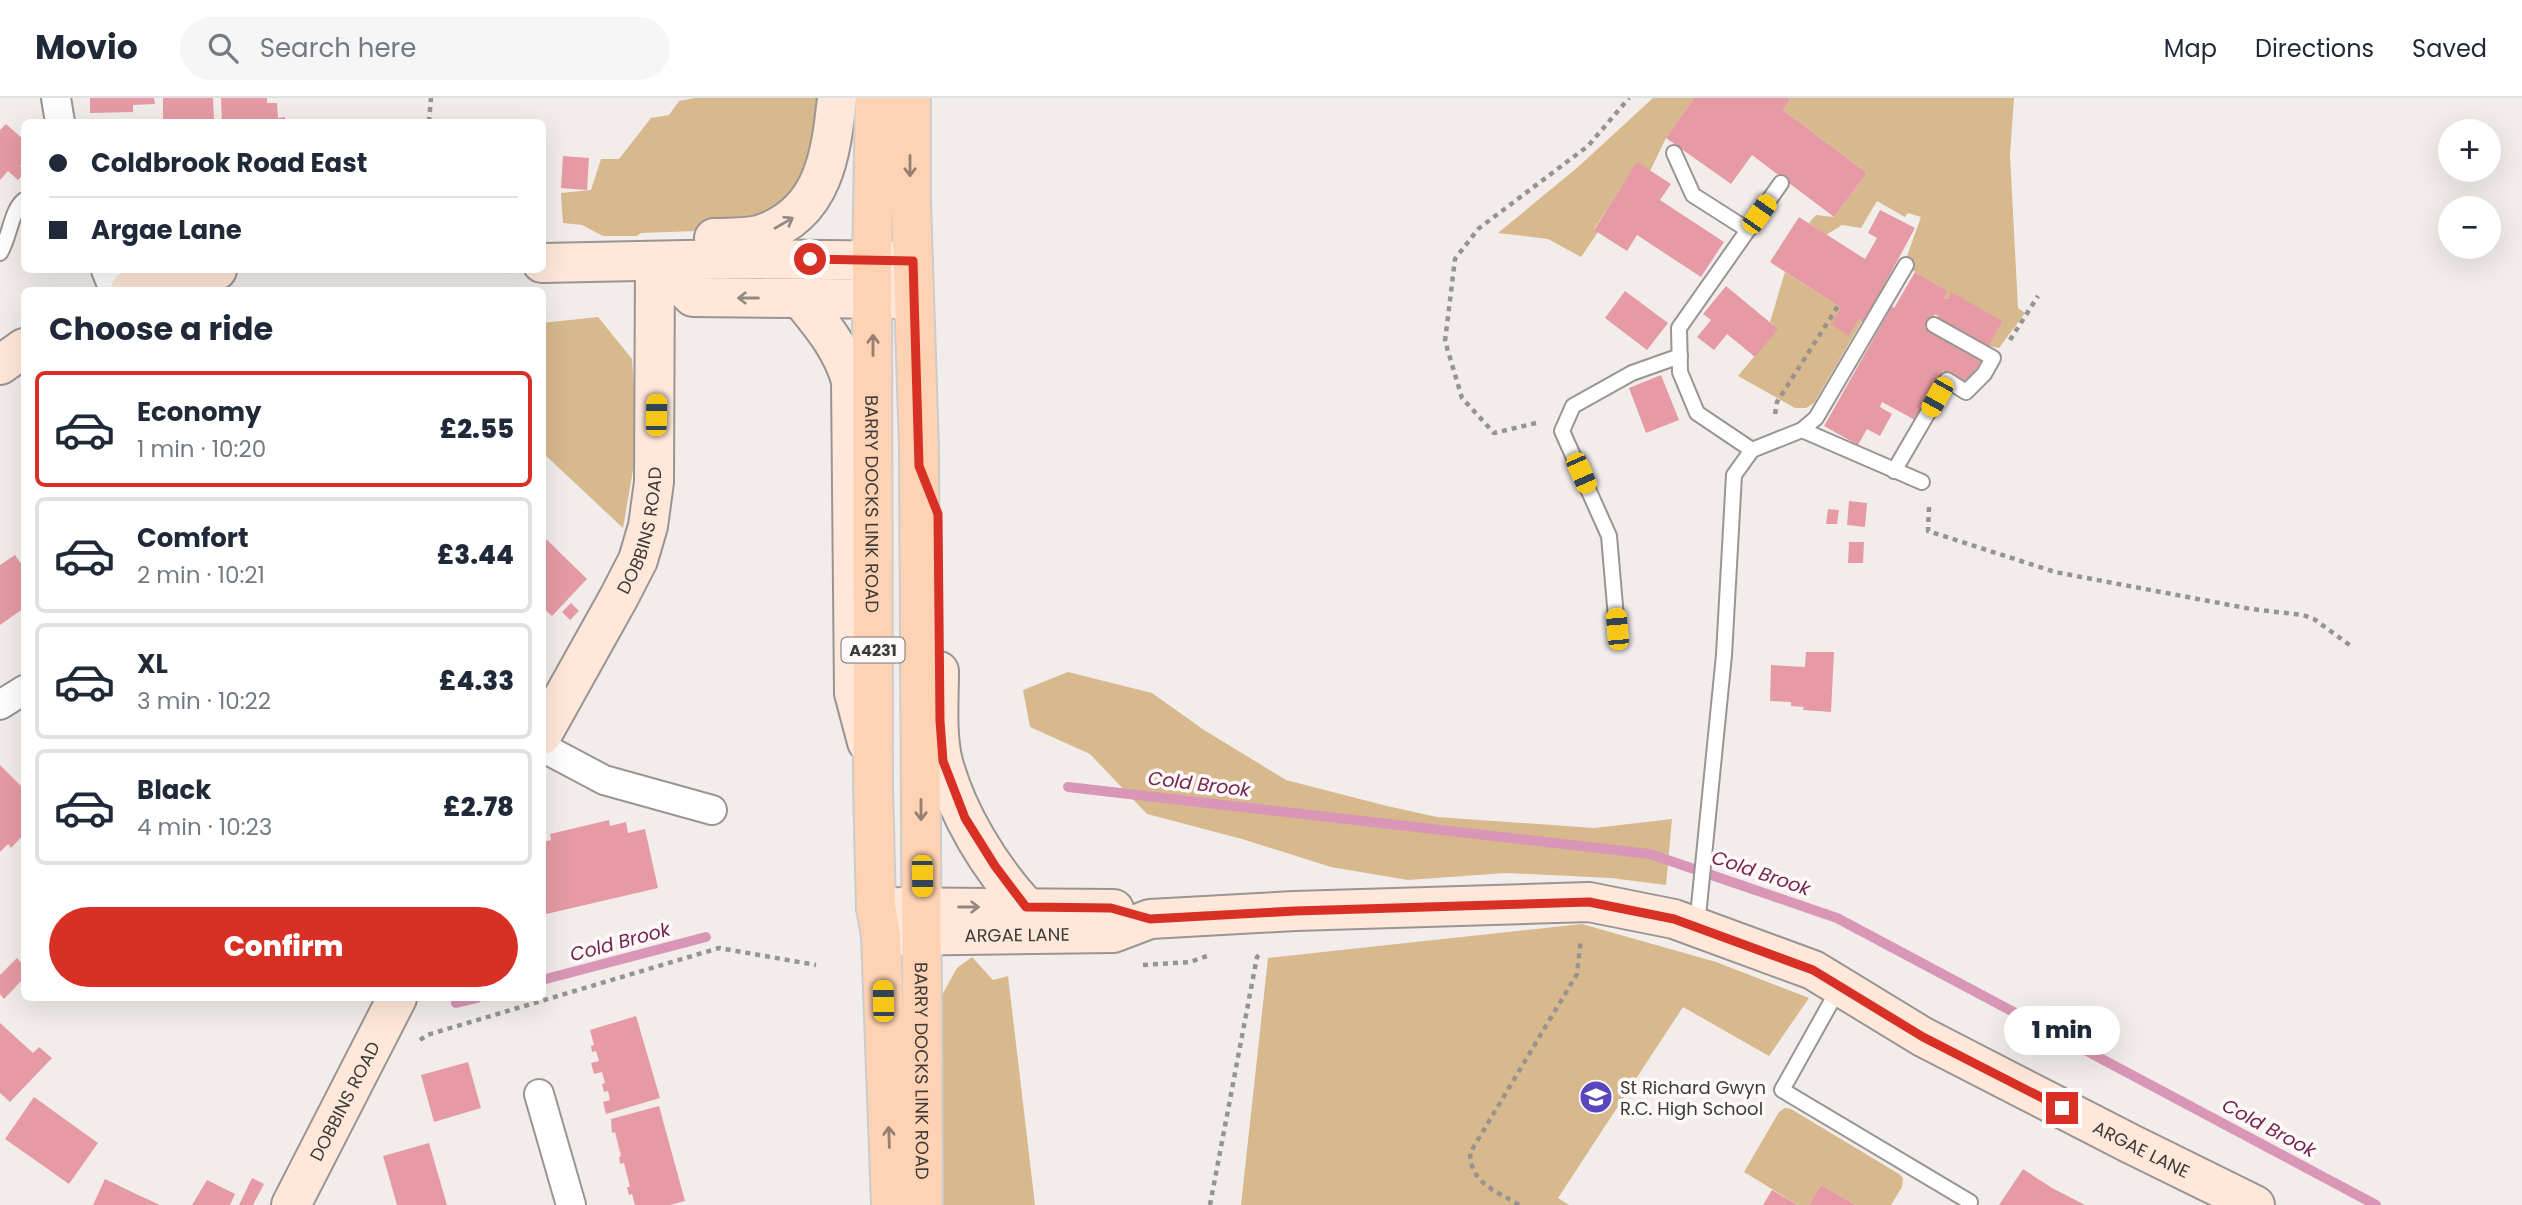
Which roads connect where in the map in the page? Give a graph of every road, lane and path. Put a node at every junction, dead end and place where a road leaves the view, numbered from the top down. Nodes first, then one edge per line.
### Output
1 (56, 98) edge
2 (431, 98) edge
3 (838, 98) edge
4 (876, 98) edge
5 (911, 98) edge
6 (1629, 98) edge
7 (60, 119) edge
8 (429, 119) edge
9 (1674, 153) dead end
10 (1781, 183) dead end
11 (21, 202) edge
12 (1748, 230) junction
13 (0, 253) edge
14 (655, 261) junction
15 (872, 261) junction
16 (913, 261) junction
17 (546, 262) edge
18 (1906, 265) dead end
19 (204, 273) edge
20 (143, 287) edge
21 (2038, 296) dead end
22 (800, 298) junction
23 (873, 299) junction
24 (914, 299) junction
25 (1838, 306) dead end
26 (1934, 325) dead end
27 (21, 350) edge
28 (1680, 356) junction
29 (1993, 358) junction
30 (0, 365) edge
31 (1568, 418) junction
32 (1802, 430) junction
33 (1770, 442) junction
34 (1752, 450) junction
35 (919, 466) junction
36 (1894, 471) junction
37 (1922, 482) dead end
38 (1928, 531) dead end
39 (1617, 629) dead end
40 (2351, 646) dead end
41 (546, 728) edge
42 (546, 749) edge
43 (874, 767) junction
44 (712, 810) dead end
45 (1583, 902) junction
46 (1026, 907) junction
47 (1295, 911) junction
48 (1698, 913) junction
49 (1150, 919) junction
50 (922, 921) junction
51 (879, 922) junction
52 (816, 965) dead end
53 (1840, 987) junction
54 (546, 999) edge
55 (395, 1001) edge
56 (540, 1001) edge
57 (370, 1049) junction
58 (538, 1094) dead end
59 (1970, 1202) dead end
60 (290, 1205) edge
61 (571, 1205) edge
62 (891, 1205) edge
63 (923, 1205) edge
64 (1210, 1205) edge
65 (1519, 1205) edge
66 (2255, 1205) edge

1 - 7 street
2 - 8 path
14 -> 3 street
4 - 15 main road, BARRY DOCKS LINK ROAD / A4231
5 -> 16 main road, BARRY DOCKS LINK ROAD / A4231
6 - 31 path
9 - 12 lane
10 - 12 lane
11 - 13 lane
12 - 28 lane
14 - 15 street
14 - 17 street
22 -> 14 street
14 - 41 street, DOBBINS ROAD
15 - 16 street
15 - 23 main road, BARRY DOCKS LINK ROAD / A4231
16 - 24 main road, BARRY DOCKS LINK ROAD / A4231
18 - 32 lane
19 - 20 street
21 - 29 path
22 - 23 street
22 - 43 street
23 - 24 street
43 -> 23 main road, BARRY DOCKS LINK ROAD / A4231
24 - 35 main road, BARRY DOCKS LINK ROAD / A4231
25 - 33 path
26 - 29 lane
27 - 30 street
28 - 31 lane
28 - 34 lane
29 - 36 lane
31 - 39 lane
32 - 33 lane
32 - 36 lane
33 - 34 lane
34 - 48 lane
35 - 46 street, ARGAE LANE
35 -> 50 main road, BARRY DOCKS LINK ROAD / A4231
36 - 37 lane
38 - 40 path
42 - 44 street
43 - 51 main road, BARRY DOCKS LINK ROAD / A4231
45 - 47 street, ARGAE LANE
45 - 48 street, ARGAE LANE
45 - 65 path
46 - 49 street, ARGAE LANE
50 -> 46 street, ARGAE LANE
47 - 49 street, ARGAE LANE
47 - 64 path
48 - 53 street, ARGAE LANE
49 - 50 street, ARGAE LANE
50 - 51 street, ARGAE LANE
50 - 63 main road, BARRY DOCKS LINK ROAD / A4231
62 -> 51 main road, BARRY DOCKS LINK ROAD / A4231
52 - 54 path
53 - 59 lane
53 - 66 street, ARGAE LANE
55 - 57 street, DOBBINS ROAD
56 - 57 path
57 - 60 street, DOBBINS ROAD
58 - 61 street

